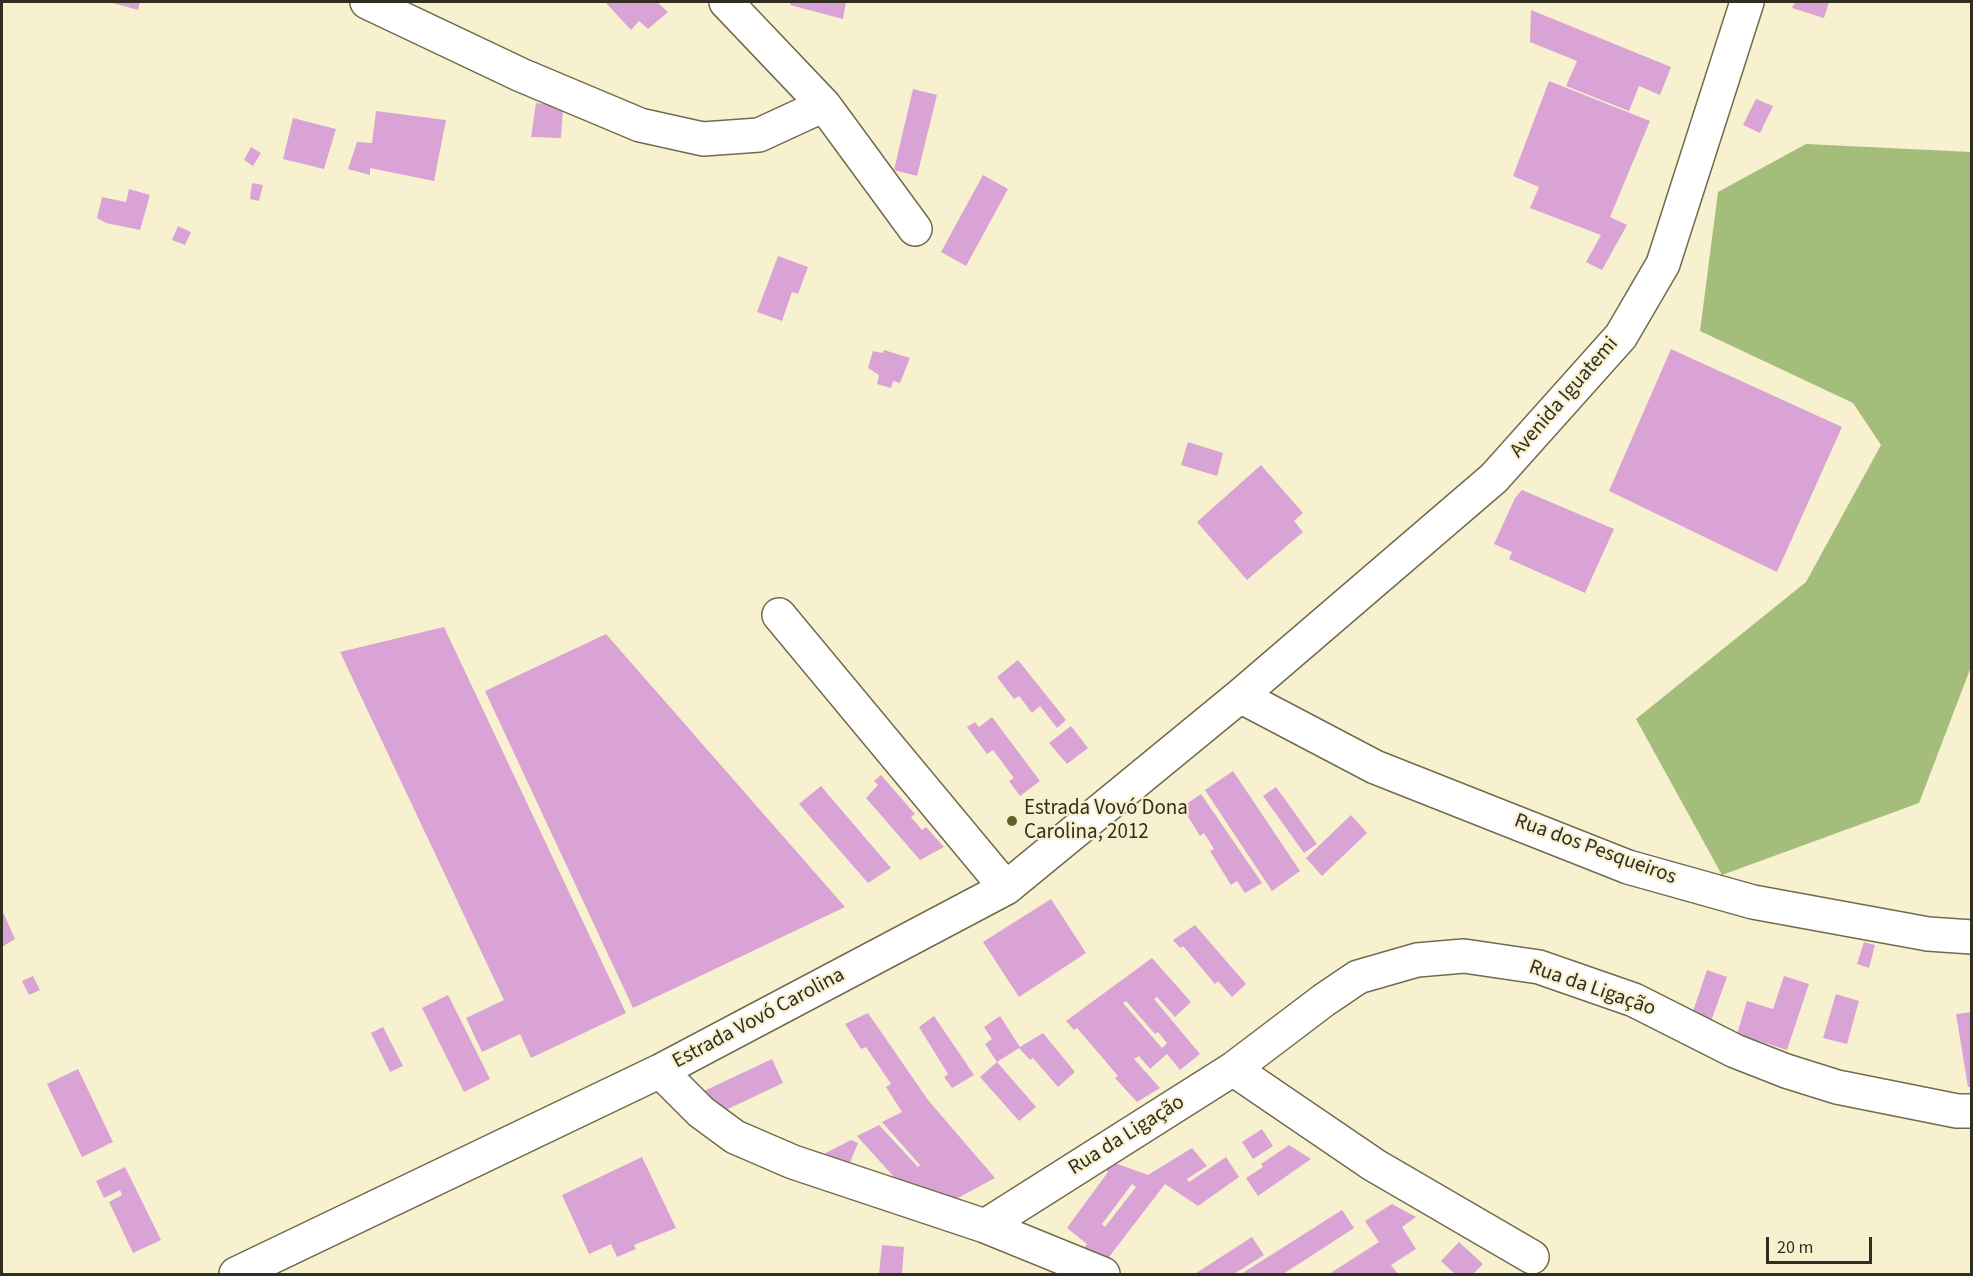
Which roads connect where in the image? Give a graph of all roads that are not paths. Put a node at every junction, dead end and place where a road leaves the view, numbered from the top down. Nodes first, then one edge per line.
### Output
1 (367, 2) edge
2 (726, 2) edge
3 (1747, 2) edge
4 (824, 105) junction
5 (915, 229) dead end
6 (779, 615) dead end
7 (1240, 696) junction
8 (1006, 888) junction
9 (1971, 936) edge
10 (1233, 1069) junction
11 (660, 1071) junction
12 (1971, 1111) edge
13 (986, 1226) junction
14 (1532, 1257) dead end
15 (236, 1275) edge
16 (1103, 1275) edge

1 - 4 street
2 - 4 street
3 - 7 street, Avenida Iguatemi
4 - 5 street
6 - 8 street
7 - 8 street, Estrada Vovó Carolina
7 - 9 street, Rua dos Pesqueiros
8 - 11 street, Estrada Vovó Carolina
10 - 12 street, Rua da Ligação
10 - 13 street, Rua da Ligação
10 - 14 street
11 - 13 street
11 - 15 street, Estrada Vovó Carolina
13 - 16 street

